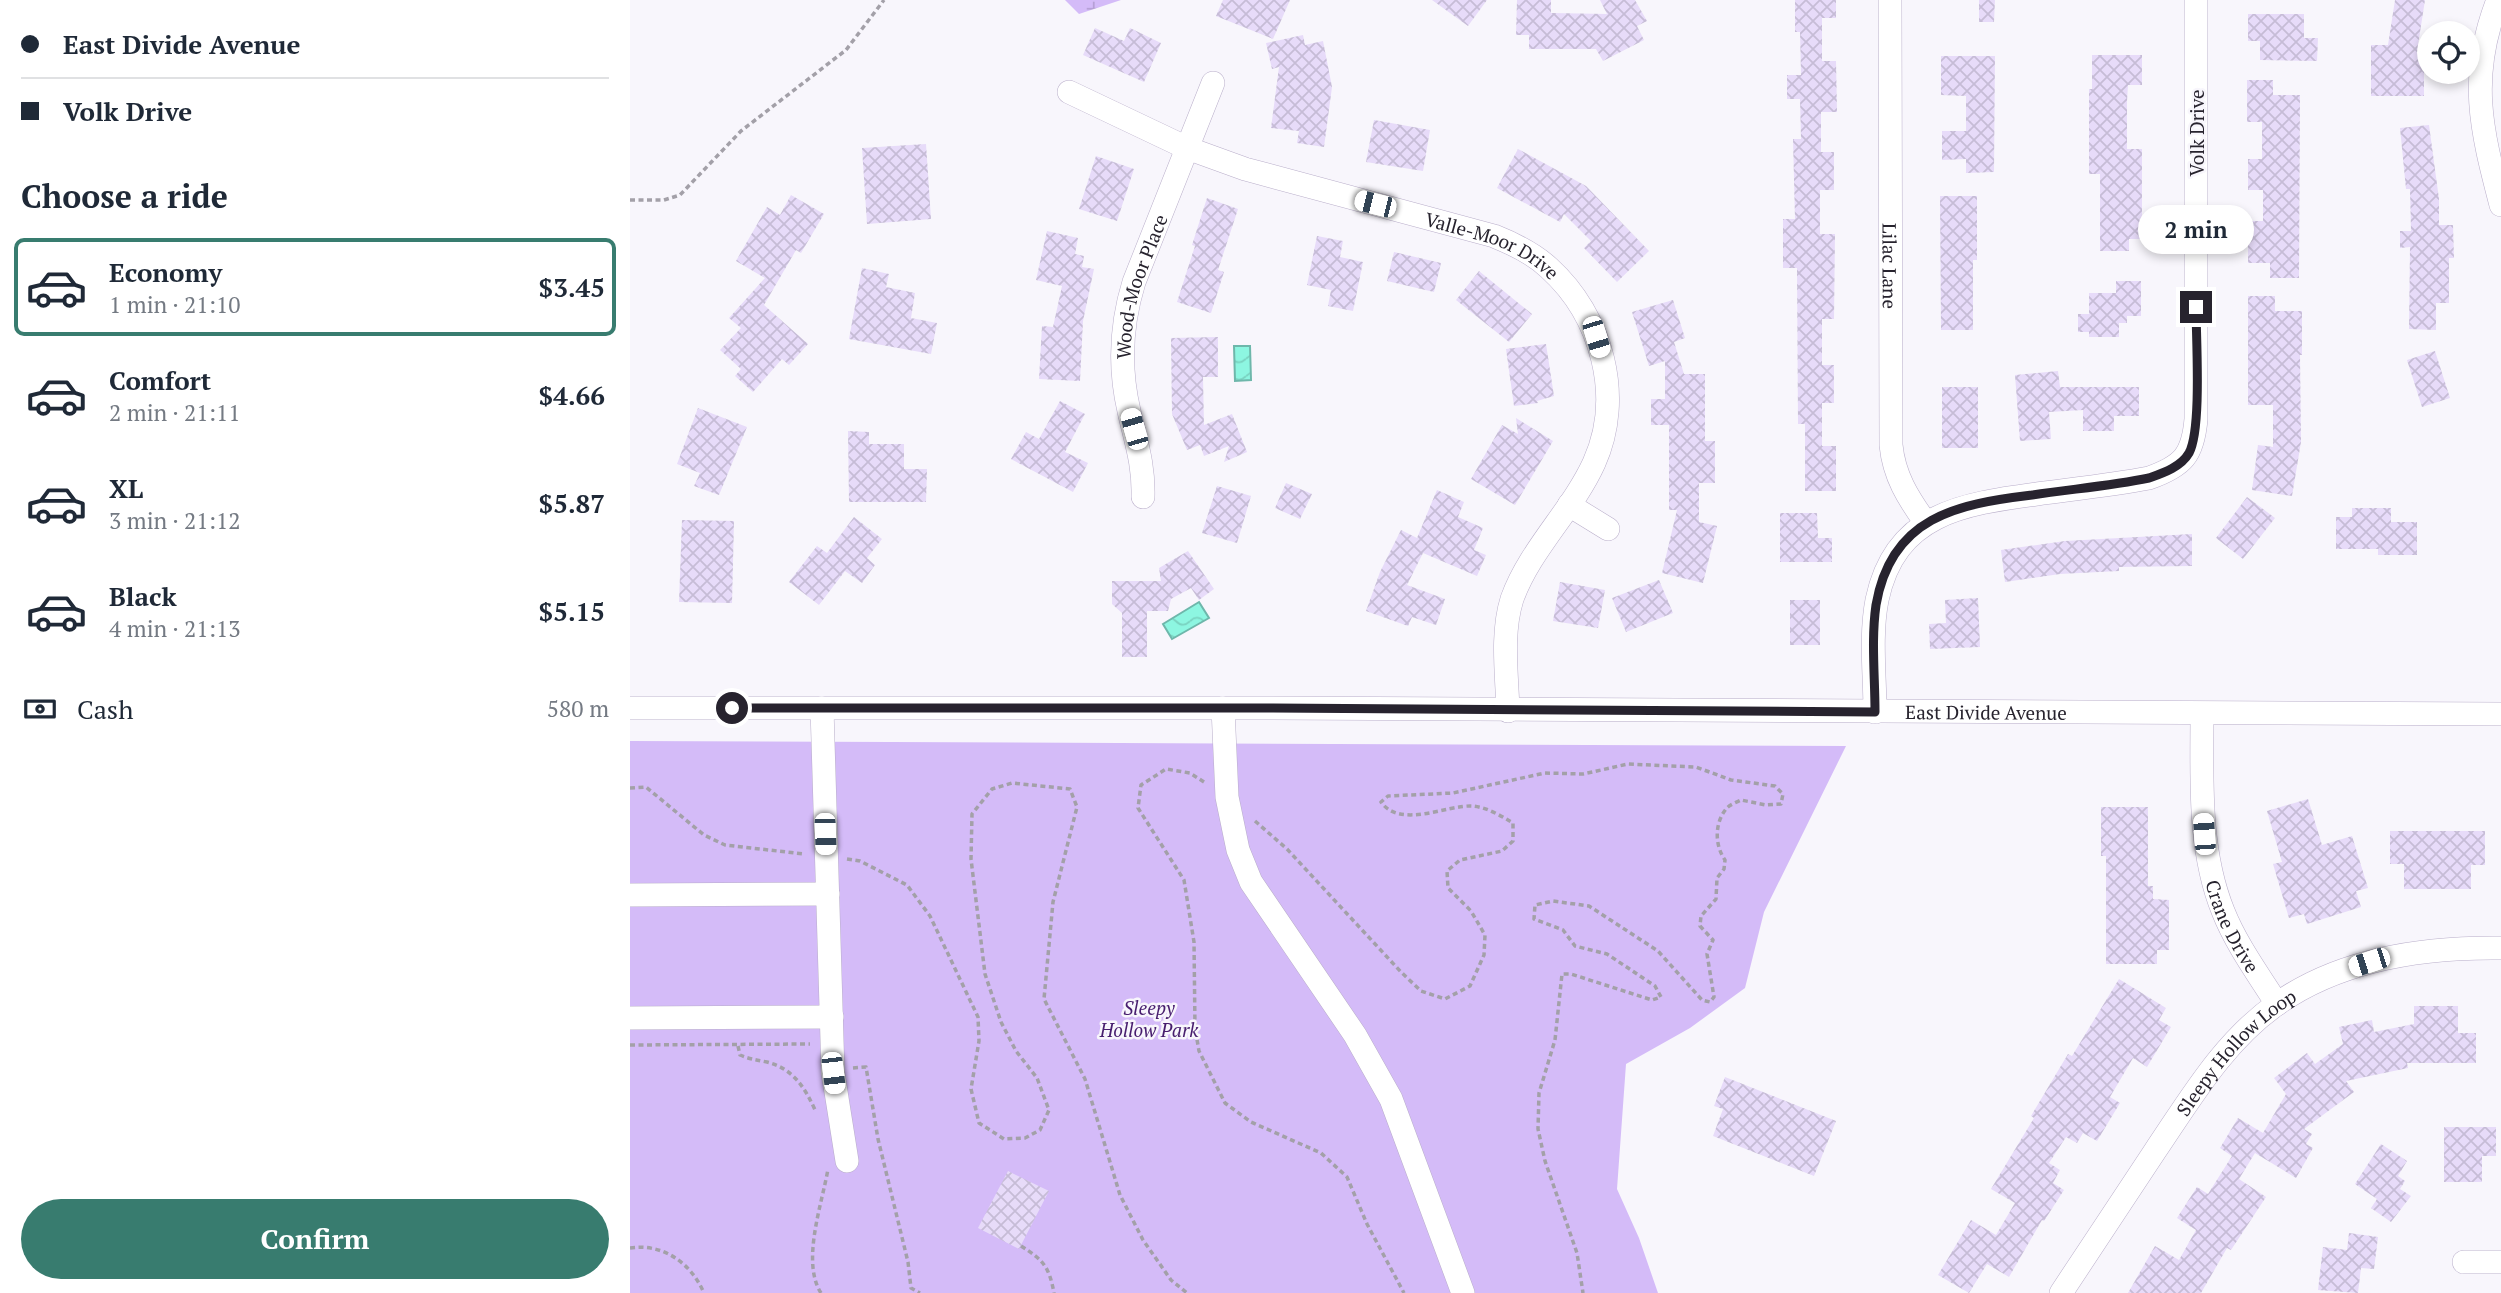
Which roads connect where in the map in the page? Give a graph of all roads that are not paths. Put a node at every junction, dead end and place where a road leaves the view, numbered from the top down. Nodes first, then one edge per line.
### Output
1 (1890, 0) edge
2 (2196, 0) edge
3 (2498, 0) edge
4 (1213, 83) dead end
5 (1069, 92) dead end
6 (1187, 148) junction
7 (2501, 205) edge
8 (1143, 497) dead end
9 (1569, 505) junction
10 (1927, 523) junction
11 (1608, 529) dead end
12 (630, 708) edge
13 (822, 708) junction
14 (1223, 708) junction
15 (1507, 711) junction
16 (1875, 712) junction
17 (2202, 714) junction
18 (2501, 714) edge
19 (828, 894) junction
20 (630, 895) edge
21 (2501, 948) edge
22 (2277, 1003) junction
23 (832, 1017) junction
24 (630, 1018) edge
25 (837, 1165) road end
26 (2464, 1262) dead end
27 (2501, 1262) edge
28 (1464, 1293) edge
29 (2061, 1293) edge

1 - 10 street, Lilac Lane
2 - 10 street, Volk Drive
3 - 7 street
4 - 6 street, Wood-Moor Place
5 - 6 street, Valle-Moor Drive
6 - 8 street, Wood-Moor Place
6 - 9 street, Valle-Moor Drive
9 - 11 street
9 - 15 street, Valle-Moor Drive
10 - 16 street, Volk Drive
12 - 13 street, East Divide Avenue
13 - 14 street, East Divide Avenue
13 - 19 street
14 - 15 street, East Divide Avenue
14 - 28 street
15 - 16 street, East Divide Avenue
16 - 17 street, East Divide Avenue
17 - 18 street, East Divide Avenue
17 - 22 street, Crane Drive
19 - 20 street
19 - 23 street
21 - 22 street, Sleepy Hollow Loop
22 - 29 street, Sleepy Hollow Loop
23 - 24 street
23 - 25 street
26 - 27 street

